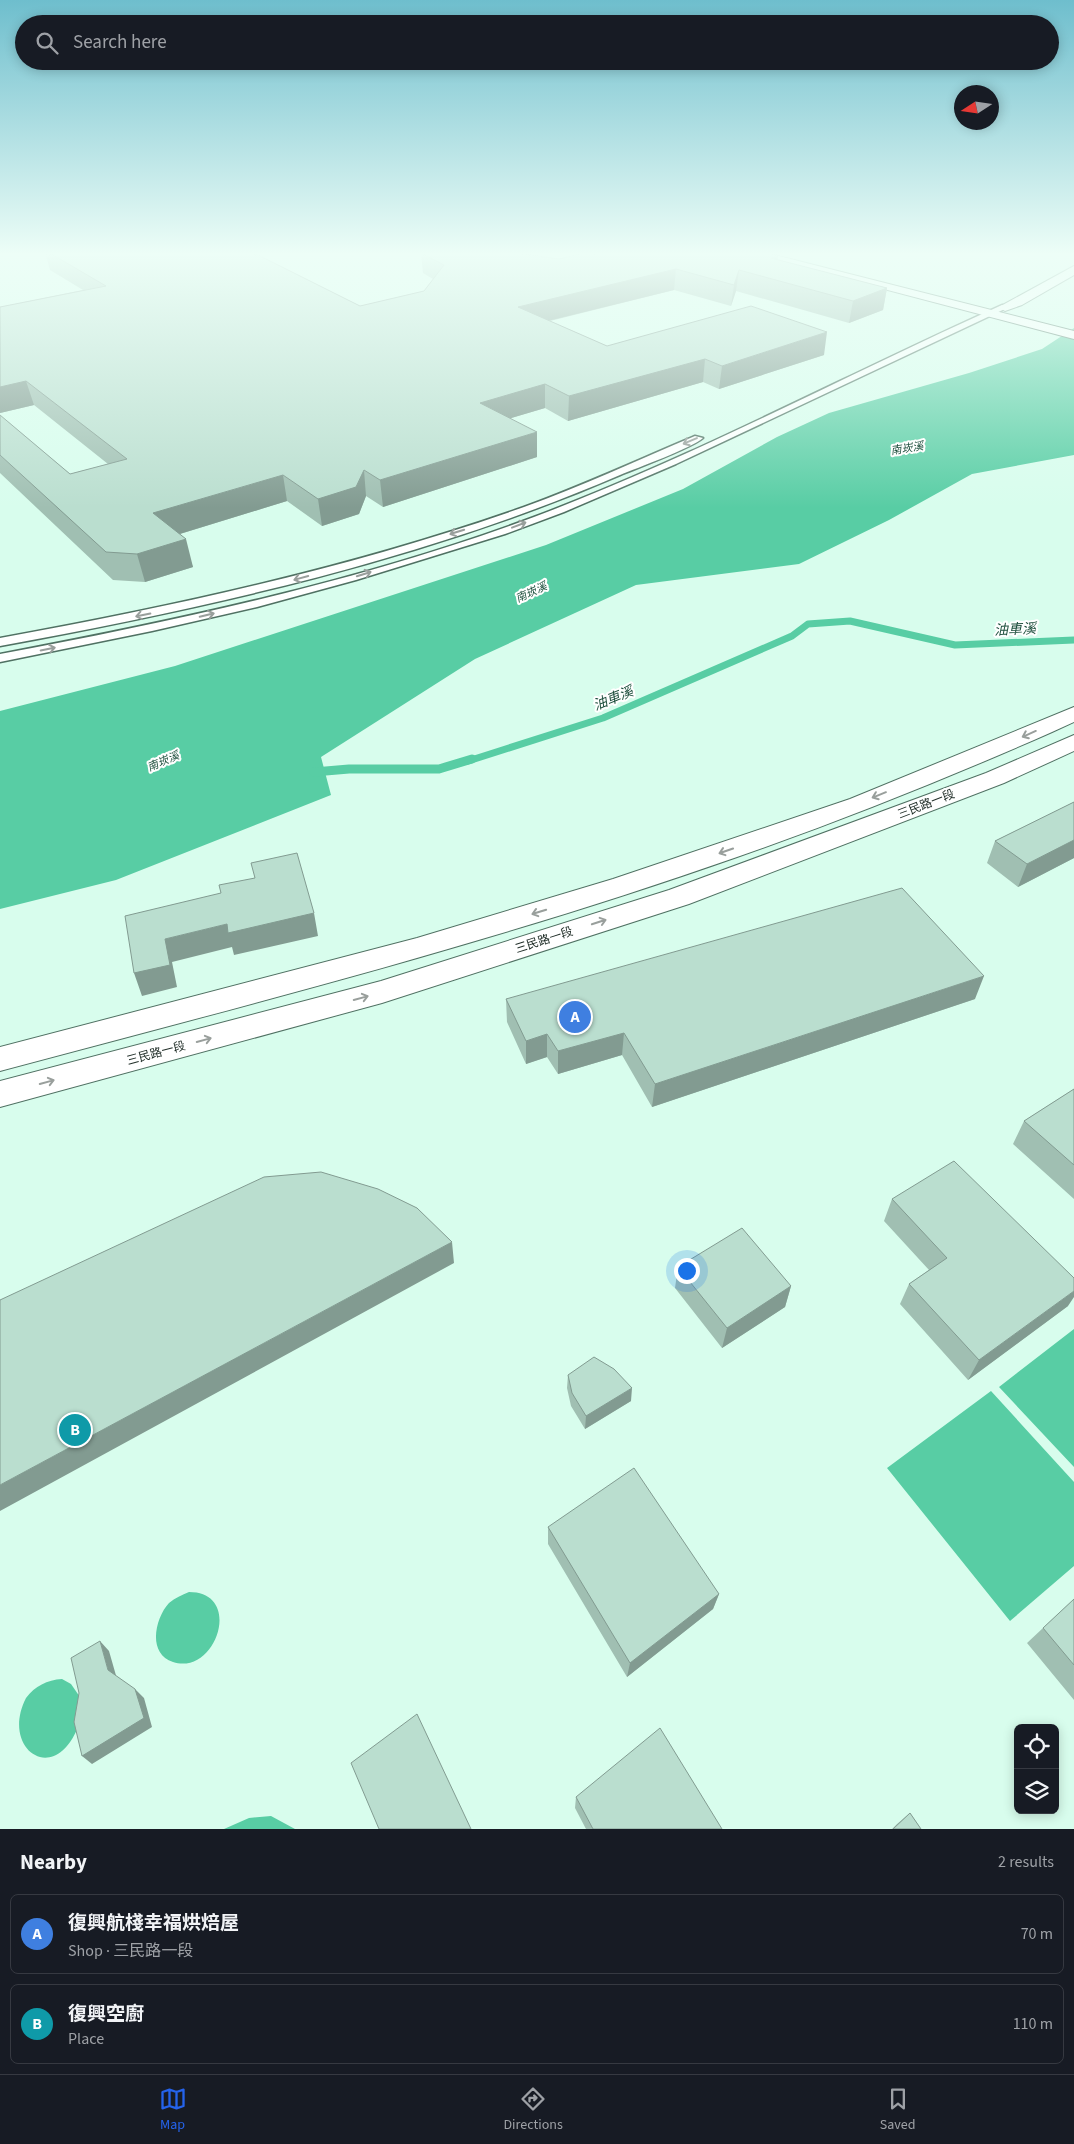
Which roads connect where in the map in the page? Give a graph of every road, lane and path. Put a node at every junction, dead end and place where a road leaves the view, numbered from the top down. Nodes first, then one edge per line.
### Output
1 (915, 337) edge
2 (929, 337) edge
3 (0, 642) edge
4 (0, 658) edge
5 (1074, 714) edge
6 (1074, 742) edge
7 (0, 1059) edge
8 (0, 1094) edge

1 -> 3 lane
4 -> 2 lane
5 -> 7 main road, 三民路一段
8 -> 6 main road, 三民路一段

